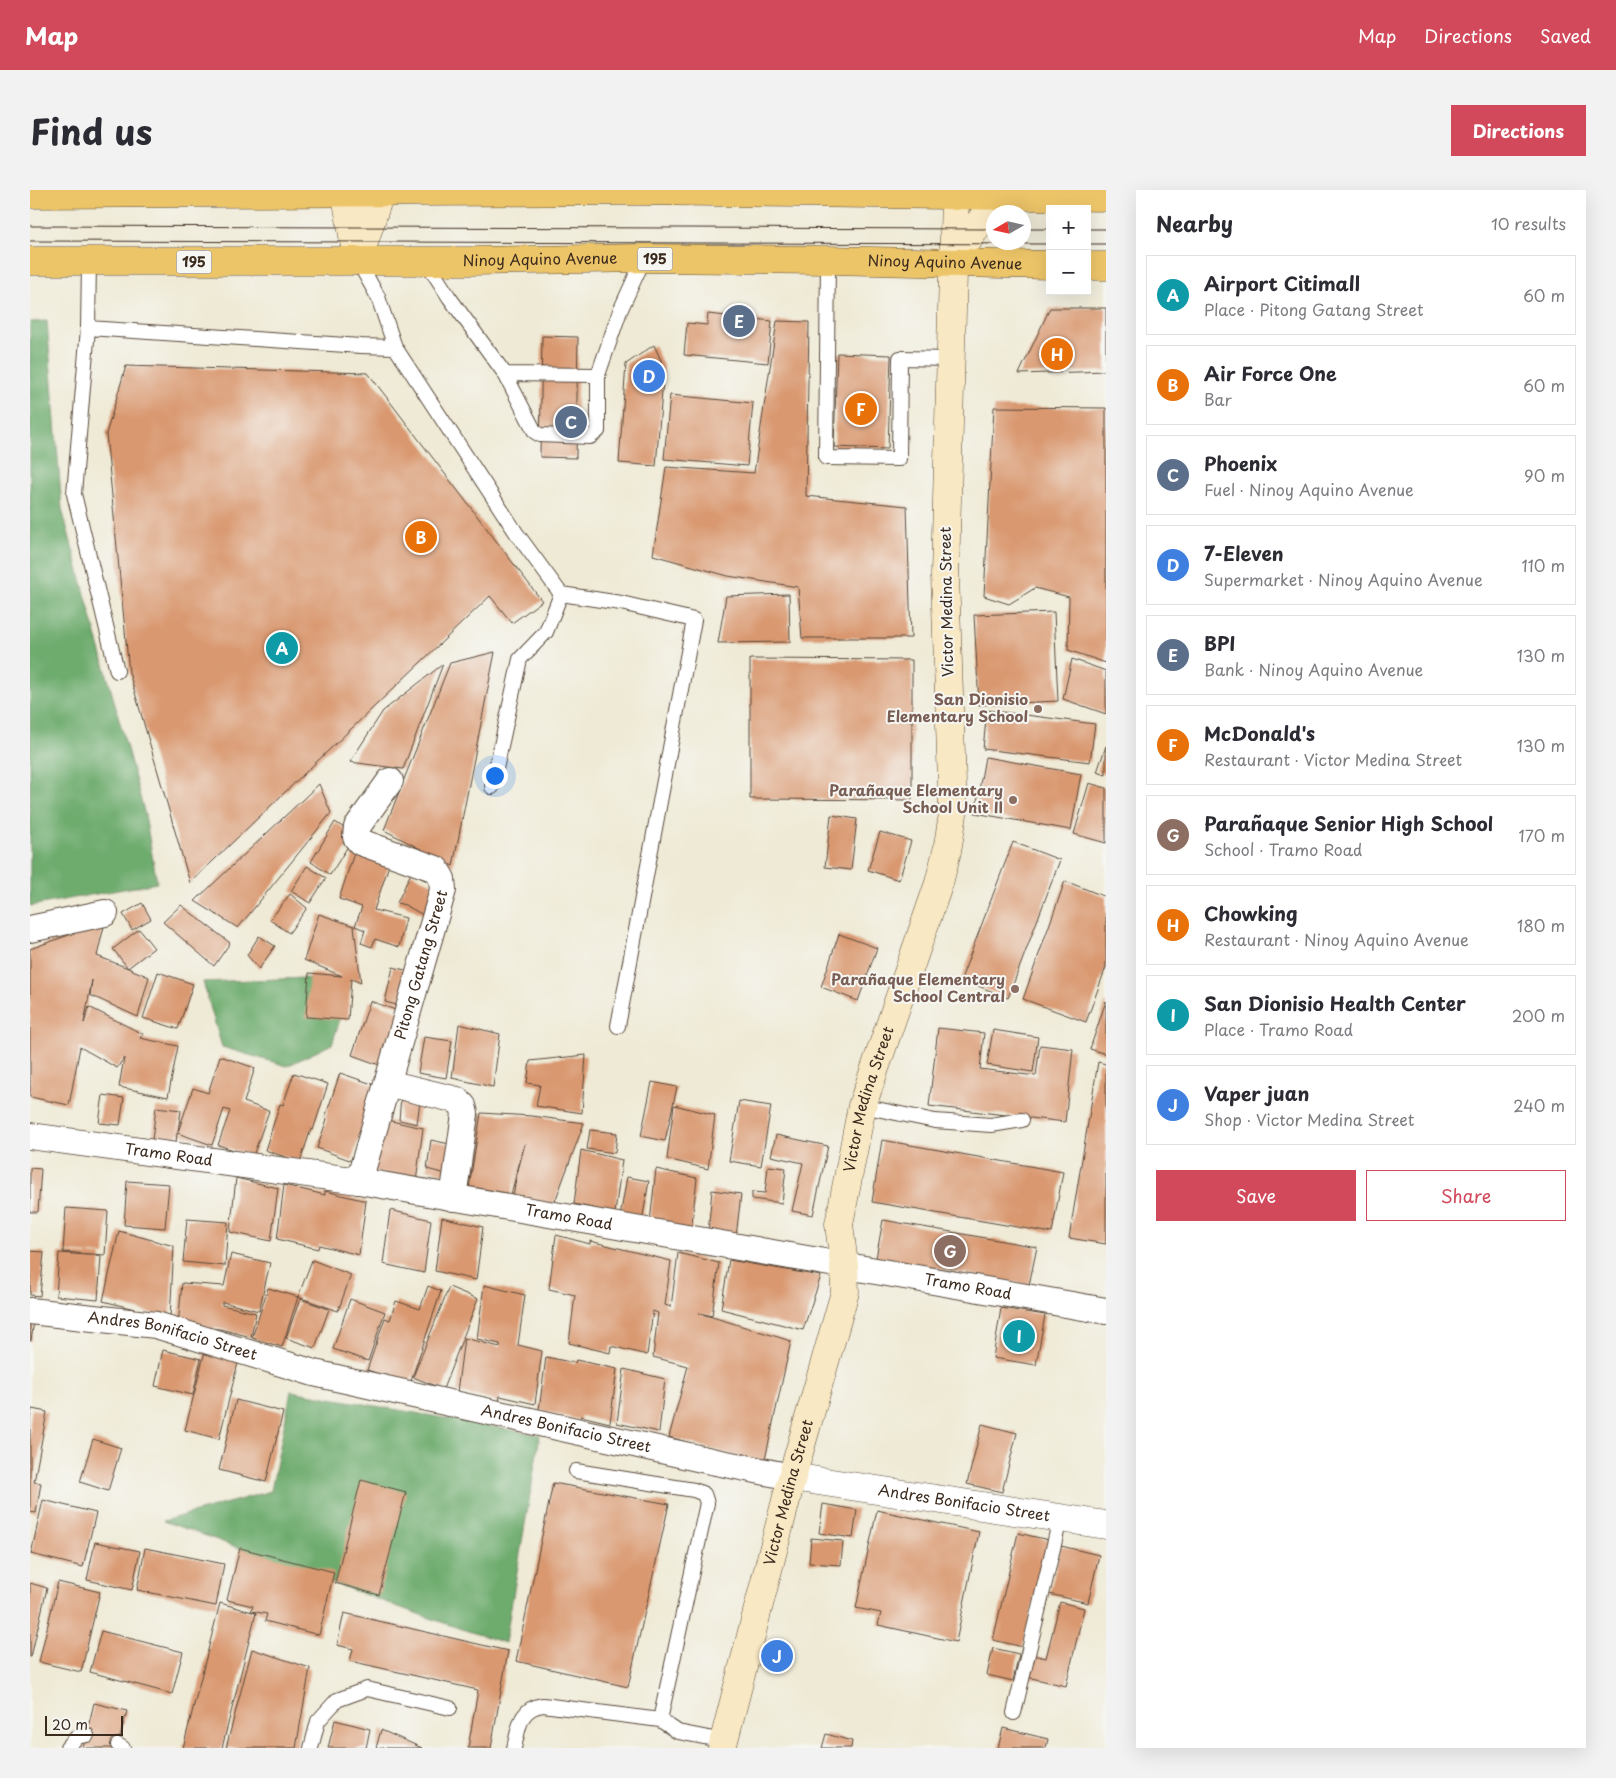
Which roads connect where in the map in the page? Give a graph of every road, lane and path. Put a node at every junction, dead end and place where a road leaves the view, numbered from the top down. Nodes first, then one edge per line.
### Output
1 (380, 191) edge
2 (346, 192) edge
3 (789, 192) edge
4 (955, 193) edge
5 (997, 193) edge
6 (30, 194) edge
7 (1106, 197) edge
8 (644, 258) junction
9 (828, 260) junction
10 (30, 261) edge
11 (358, 261) junction
12 (426, 261) junction
13 (89, 262) junction
14 (953, 263) junction
15 (1046, 265) edge
16 (1091, 266) edge
17 (1106, 266) edge
18 (88, 328) junction
19 (395, 347) junction
20 (950, 360) junction
21 (506, 374) junction
22 (598, 375) junction
23 (561, 594) junction
24 (117, 671) dead end
25 (390, 780) dead end
26 (492, 787) dead end
27 (105, 913) dead end
28 (30, 929) edge
29 (618, 1026) dead end
30 (387, 1083) junction
31 (862, 1106) junction
32 (1022, 1120) dead end
33 (30, 1136) edge
34 (359, 1181) junction
35 (454, 1198) junction
36 (844, 1265) junction
37 (30, 1310) edge
38 (1106, 1310) edge
39 (576, 1471) dead end
40 (792, 1477) junction
41 (1060, 1519) junction
42 (1106, 1525) edge
43 (450, 1708) dead end
44 (1014, 1714) dead end
45 (660, 1720) junction
46 (87, 1734) dead end
47 (723, 1744) edge
48 (66, 1748) edge
49 (310, 1748) edge
50 (514, 1748) edge

1 - 2 main road
1 - 3 main road
1 - 11 main road
2 - 6 main road
2 - 11 main road
3 - 4 main road
4 - 5 main road
4 - 14 main road, Victor Medina Street
5 - 7 main road
5 - 14 main road
8 - 9 main road, Ninoy Aquino Avenue / 195
8 - 12 main road, Ninoy Aquino Avenue / 195
8 - 22 lane
9 - 14 main road, Ninoy Aquino Avenue / 195
9 - 20 lane
10 - 13 main road, Ninoy Aquino Avenue / 195
11 - 12 main road, Ninoy Aquino Avenue / 195
11 - 13 main road, Ninoy Aquino Avenue / 195
11 - 19 lane
12 - 21 lane
13 - 18 lane
14 - 15 main road, Ninoy Aquino Avenue / 195
14 - 20 main road, Victor Medina Street
16 - 17 main road
18 - 19 lane
18 - 24 lane
19 - 23 lane
20 - 31 main road, Victor Medina Street
21 - 22 lane
21 - 22 lane
23 - 26 lane
23 - 29 lane
25 - 30 street, Pitong Gatang Street
27 - 28 street
30 - 34 street, Pitong Gatang Street
30 - 35 street
31 - 32 lane
31 - 36 main road, Victor Medina Street
33 - 34 street, Tramo Road
34 - 35 street, Tramo Road
35 - 36 street, Tramo Road
36 - 38 street, Tramo Road
36 - 40 main road, Victor Medina Street
37 - 40 street, Andres Bonifacio Street
39 - 45 lane
40 - 41 street, Andres Bonifacio Street
40 - 47 main road, Victor Medina Street
41 - 42 street, Andres Bonifacio Street
41 - 44 lane
43 - 49 lane
45 - 47 lane
45 - 50 lane
46 - 48 lane

